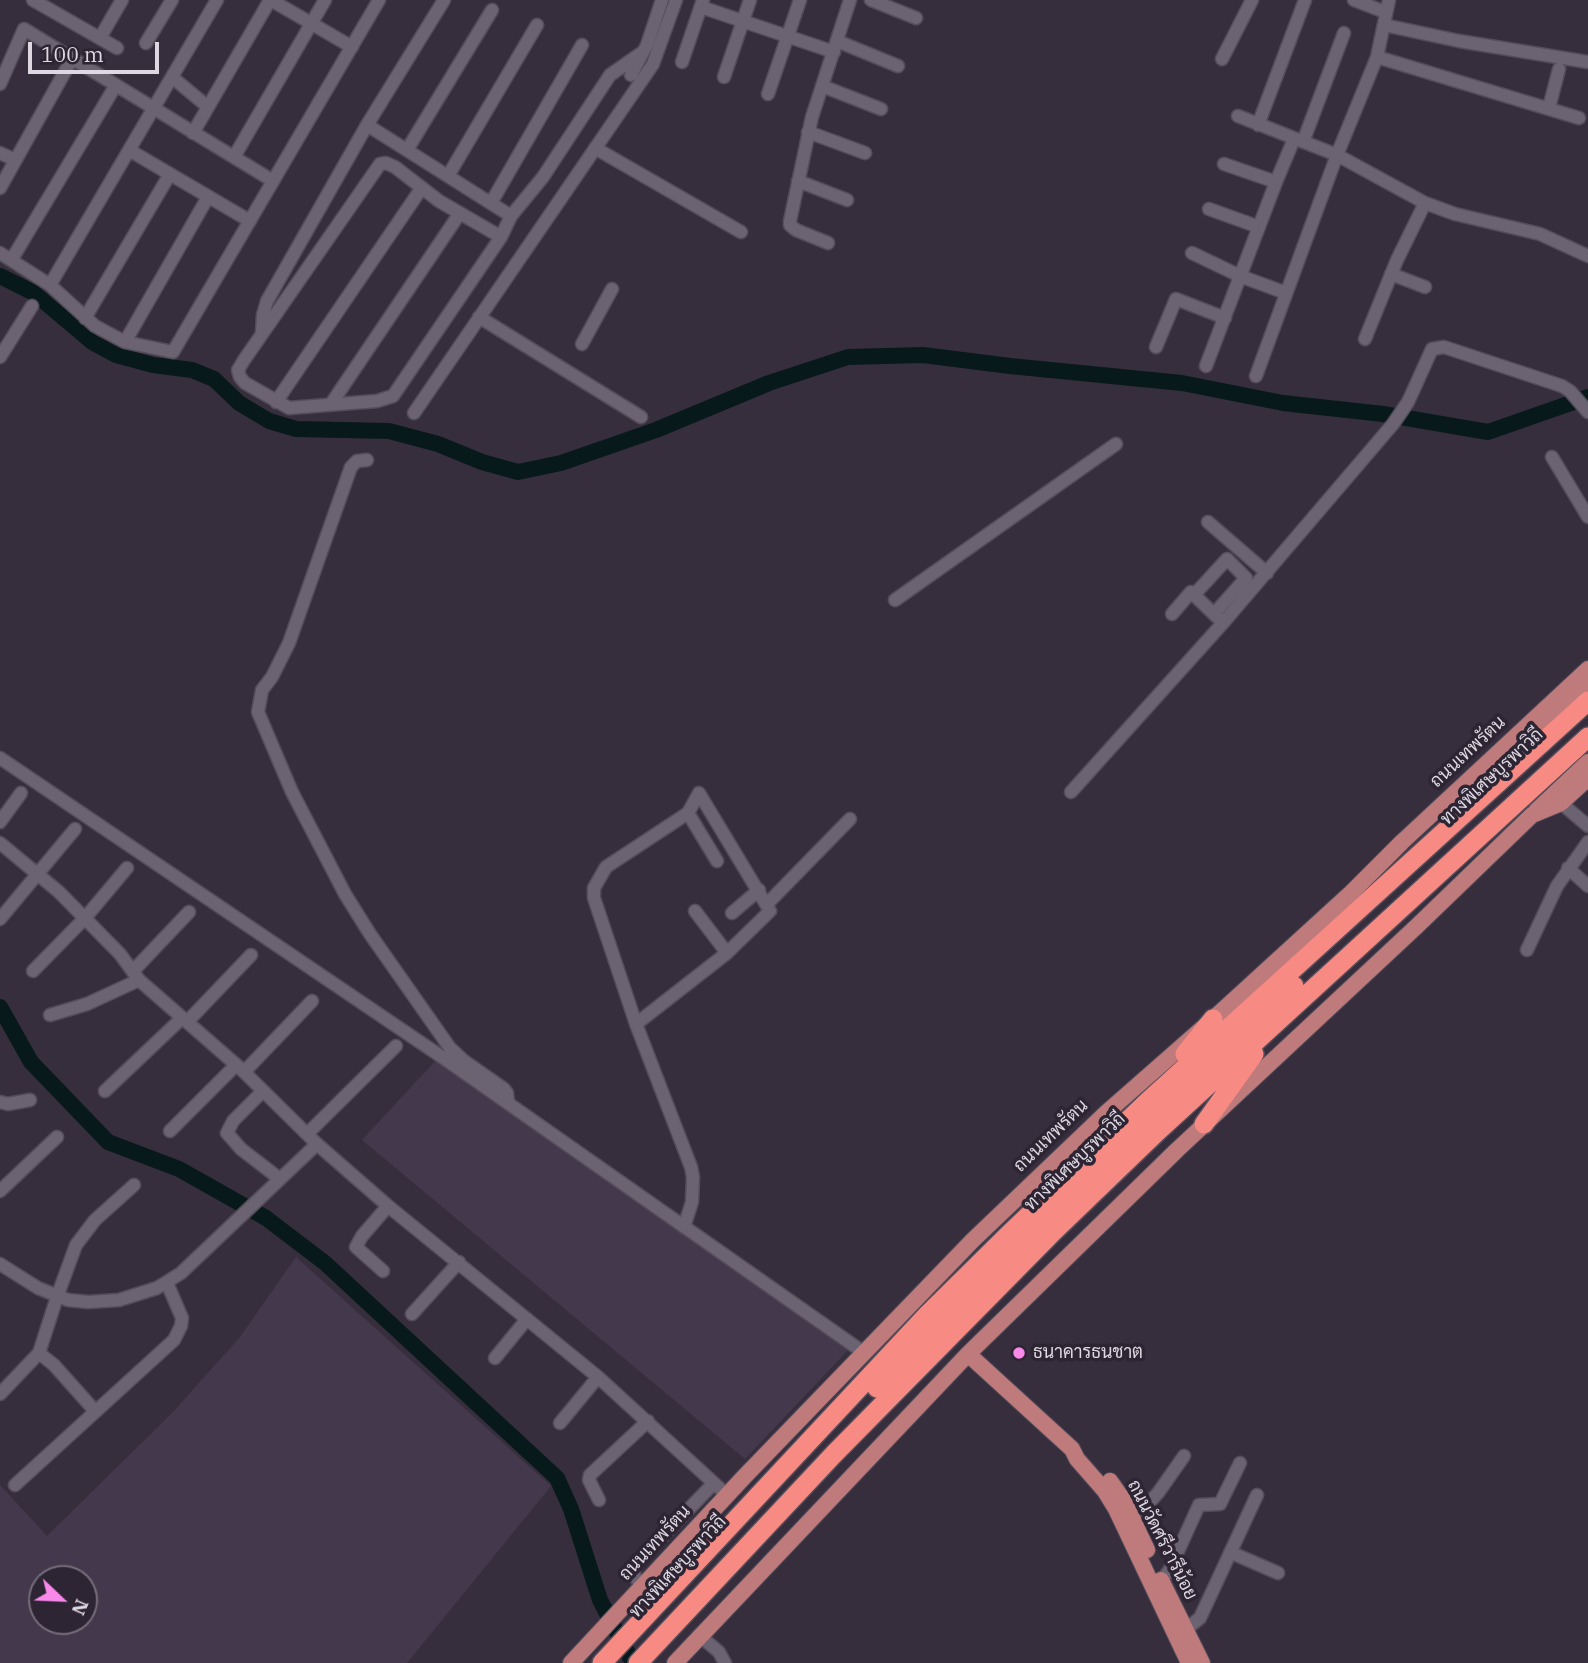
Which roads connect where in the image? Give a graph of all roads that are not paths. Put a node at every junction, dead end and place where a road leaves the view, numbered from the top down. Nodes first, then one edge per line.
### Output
1 (33, 0) edge
2 (122, 0) edge
3 (172, 0) edge
4 (217, 0) edge
5 (271, 0) edge
6 (326, 0) edge
7 (379, 0) edge
8 (444, 0) edge
9 (662, 0) edge
10 (676, 0) edge
11 (750, 0) edge
12 (800, 0) edge
13 (850, 0) edge
14 (871, 0) edge
15 (1252, 0) edge
16 (1305, 0) edge
17 (1354, 0) edge
18 (702, 4) edge
19 (492, 10) dead end
20 (1386, 12) edge
21 (916, 18) dead end
22 (744, 21) junction
23 (312, 24) junction
24 (537, 25) dead end
25 (104, 32) dead end
26 (1345, 33) dead end
27 (788, 36) junction
28 (146, 43) dead end
29 (582, 45) dead end
30 (836, 46) junction
31 (352, 47) junction
32 (117, 48) dead end
33 (643, 52) junction
34 (1377, 57) junction
35 (72, 59) junction
36 (1222, 60) dead end
37 (682, 62) dead end
38 (1588, 62) edge
39 (898, 66) dead end
40 (1559, 69) dead end
41 (724, 77) dead end
42 (172, 78) junction
43 (605, 83) junction
44 (0, 84) edge
45 (116, 85) junction
46 (822, 86) junction
47 (768, 94) dead end
48 (208, 107) junction
49 (154, 108) junction
50 (1549, 108) junction
51 (881, 109) dead end
52 (1238, 116) dead end
53 (1579, 118) dead end
54 (367, 125) junction
55 (1258, 125) junction
56 (194, 132) junction
57 (808, 132) junction
58 (1299, 140) junction
59 (596, 148) junction
60 (129, 150) junction
61 (407, 150) junction
62 (0, 153) edge
63 (865, 153) dead end
64 (1337, 155) junction
65 (234, 157) junction
66 (15, 160) junction
67 (1224, 164) dead end
68 (170, 174) junction
69 (448, 176) junction
70 (273, 181) junction
71 (798, 181) junction
72 (1276, 182) junction
73 (0, 188) edge
74 (421, 189) junction
75 (208, 197) junction
76 (847, 200) dead end
77 (1425, 203) junction
78 (491, 204) junction
79 (1209, 209) dead end
80 (460, 213) junction
81 (511, 216) junction
82 (250, 221) junction
83 (1259, 227) junction
84 (741, 232) dead end
85 (501, 237) junction
86 (828, 243) dead end
87 (1192, 253) dead end
88 (6, 256) edge
89 (1588, 256) edge
90 (1391, 274) junction
91 (1240, 276) junction
92 (50, 285) junction
93 (1425, 287) dead end
94 (612, 289) dead end
95 (1286, 293) junction
96 (32, 306) dead end
97 (479, 317) junction
98 (86, 318) junction
99 (1225, 318) junction
100 (262, 334) junction
101 (1365, 340) dead end
102 (125, 342) junction
103 (582, 344) dead end
104 (1156, 348) dead end
105 (0, 357) edge
106 (1206, 366) dead end
107 (1256, 376) dead end
108 (276, 402) junction
109 (331, 404) junction
110 (1587, 411) edge
111 (414, 413) dead end
112 (641, 416) dead end
113 (1116, 443) dead end
114 (1552, 457) dead end
115 (367, 460) dead end
116 (1588, 517) edge
117 (1208, 522) dead end
118 (1267, 573) junction
119 (1194, 595) junction
120 (895, 600) dead end
121 (1172, 614) dead end
122 (1219, 619) junction
123 (1588, 669) edge
124 (1588, 684) edge
125 (1588, 701) edge
126 (1588, 717) edge
127 (1588, 737) edge
128 (1588, 744) edge
129 (0, 758) edge
130 (1588, 762) edge
131 (1588, 778) edge
132 (1071, 792) dead end
133 (22, 793) dead end
134 (1561, 803) junction
135 (688, 813) junction
136 (1532, 816) junction
137 (850, 819) dead end
138 (0, 822) edge
139 (1588, 826) edge
140 (75, 829) dead end
141 (1588, 842) edge
142 (0, 844) edge
143 (717, 861) dead end
144 (127, 868) dead end
145 (1568, 868) junction
146 (37, 874) junction
147 (1588, 886) edge
148 (759, 890) junction
149 (1351, 893) junction
150 (767, 904) junction
151 (695, 911) dead end
152 (189, 912) dead end
153 (732, 913) dead end
154 (85, 918) junction
155 (0, 919) edge
156 (1527, 950) dead end
157 (727, 953) junction
158 (251, 955) dead end
159 (33, 971) dead end
160 (136, 976) junction
161 (312, 1001) dead end
162 (50, 1015) dead end
163 (1213, 1019) junction
164 (184, 1021) junction
165 (636, 1024) junction
166 (1261, 1044) junction
167 (396, 1046) dead end
168 (240, 1068) junction
169 (105, 1091) dead end
170 (264, 1091) junction
171 (30, 1100) dead end
172 (0, 1102) edge
173 (508, 1102) junction
174 (1147, 1102) junction
175 (1204, 1124) junction
176 (170, 1131) dead end
177 (57, 1138) dead end
178 (312, 1139) junction
179 (280, 1179) junction
180 (134, 1185) dead end
181 (0, 1191) edge
182 (388, 1206) junction
183 (684, 1227) junction
184 (459, 1262) junction
185 (0, 1264) edge
186 (383, 1271) dead end
187 (167, 1283) junction
188 (57, 1297) junction
189 (412, 1314) dead end
190 (527, 1319) junction
191 (863, 1352) junction
192 (39, 1353) junction
193 (968, 1354) junction
194 (495, 1358) dead end
195 (598, 1377) junction
196 (0, 1394) edge
197 (95, 1410) junction
198 (648, 1422) junction
199 (560, 1423) dead end
200 (1072, 1449) junction
201 (1184, 1456) dead end
202 (1240, 1463) dead end
203 (713, 1484) junction
204 (15, 1485) dead end
205 (1257, 1495) dead end
206 (728, 1496) junction
207 (599, 1500) dead end
208 (1134, 1519) junction
209 (1232, 1553) junction
210 (1278, 1573) dead end
211 (1161, 1581) junction
212 (642, 1587) junction
213 (1186, 1629) junction
214 (699, 1636) junction
215 (571, 1663) edge
216 (602, 1663) edge
217 (617, 1663) edge
218 (638, 1663) edge
219 (645, 1663) edge
220 (675, 1663) edge
221 (725, 1663) edge
222 (1189, 1663) edge
223 (1202, 1663) edge

1 - 32 street
2 - 25 street
3 - 28 street
4 - 42 street
5 - 23 street
5 - 48 street
6 - 23 street
7 - 31 street
8 - 54 street
9 - 33 street
10 - 59 street
11 - 22 street
12 - 27 street
13 - 30 street
14 - 21 street
15 - 36 street
16 - 55 street
17 - 20 street
18 - 22 street
18 - 37 street
19 - 61 street
20 - 34 street
20 - 38 street
22 - 27 street
22 - 41 street
23 - 31 street
23 - 65 street
24 - 69 street
26 - 58 street
27 - 30 street
27 - 47 street
29 - 78 street
30 - 39 street
30 - 46 street
31 - 70 street
33 - 43 street
33 - 43 street
34 - 50 street
34 - 64 street
35 - 44 street
35 - 45 street
35 - 66 street
40 - 50 street
42 - 48 street
42 - 49 street
43 - 81 street
45 - 49 street
45 - 88 street
46 - 51 street
46 - 57 street
48 - 56 street
49 - 56 street
49 - 60 street
50 - 53 street
52 - 55 street
54 - 61 street
54 - 100 street
55 - 58 street
56 - 65 street
57 - 63 street
57 - 71 street
58 - 64 street
58 - 72 street
59 - 84 street
59 - 97 street
60 - 68 street
60 - 92 street
61 - 69 street
62 - 66 street
64 - 77 street
64 - 95 street
65 - 70 street
66 - 73 street
67 - 72 street
68 - 75 street
68 - 98 street
69 - 78 street
70 - 82 street
71 - 76 street
71 - 86 street
72 - 83 street
74 - 80 street
74 - 100 street
74 - 108 street
75 - 82 street
75 - 102 street
77 - 89 street
77 - 90 street
78 - 81 street
79 - 83 street
80 - 85 street
80 - 109 street
81 - 85 street
82 - 102 street
83 - 91 street
85 - 109 street
87 - 91 street
88 - 92 street
90 - 93 street
90 - 101 street
91 - 95 street
91 - 99 street
92 - 98 street
94 - 103 street
95 - 107 street
96 - 105 street
97 - 111 street
97 - 112 street
98 - 102 street
99 - 104 street
99 - 106 street
100 - 108 street
108 - 109 street
110 - 118 street
113 - 120 street
114 - 116 street
115 - 173 street
117 - 118 street
118 - 122 street
119 - 121 street
119 - 122 street
119 - 122 street
122 - 132 street
123 - 149 main road, ถนนเทพรัตน
124 - 149 main road
125 - 174 highway
126 - 217 highway, ทางพิเศษบูรพาวิถี
127 - 218 highway, ทางพิเศษบูรพาวิถี
128 - 166 highway
129 - 173 street
130 - 136 main road
131 - 134 main road
133 - 138 street
134 - 136 main road
134 - 139 street
135 - 143 street
135 - 148 street
135 - 165 street
136 - 175 main road
137 - 150 street
140 - 146 street
141 - 145 street
142 - 146 street
144 - 154 street
145 - 147 street
145 - 156 street
146 - 154 street
146 - 155 street
148 - 150 street
148 - 153 street
149 - 163 main road, ถนนเทพรัตน
150 - 157 street
151 - 157 street
152 - 160 street
154 - 159 street
154 - 160 street
157 - 165 street
158 - 164 street
160 - 162 street
160 - 164 street
161 - 168 street
163 - 174 highway
163 - 191 main road, ถนนเทพรัตน
164 - 168 street
164 - 169 street
165 - 183 street
166 - 175 highway
166 - 219 highway
167 - 178 street
168 - 170 street
168 - 176 street
170 - 178 street
170 - 179 street
171 - 172 street
173 - 183 street
174 - 216 highway
175 - 193 main road
177 - 181 street
178 - 179 street
178 - 182 street
179 - 187 street
180 - 188 street
182 - 184 street
182 - 186 street
183 - 191 street
184 - 189 street
184 - 190 street
185 - 188 street
187 - 188 street
187 - 197 street
188 - 192 street
190 - 194 street
190 - 195 street
191 - 206 main road, ถนนเทพรัตน
192 - 196 street
192 - 197 street
193 - 200 main road, ถนนวัดศรีวารีน้อย
193 - 214 main road
195 - 198 street
195 - 199 street
197 - 204 street
198 - 203 street
198 - 207 street
200 - 208 main road, ถนนวัดศรีวารีน้อย
200 - 222 main road, ถนนวัดศรีวารีน้อย
201 - 208 street
202 - 211 street
203 - 206 street
203 - 212 street
205 - 209 street
206 - 212 main road, ถนนเทพรัตน
208 - 211 main road, ถนนวัดศรีวารีน้อย
209 - 210 street
209 - 213 street
211 - 213 main road, ถนนวัดศรีวารีน้อย
212 - 215 main road, ถนนเทพรัตน
213 - 223 main road, ถนนวัดศรีวารีน้อย
214 - 220 main road
214 - 221 street

